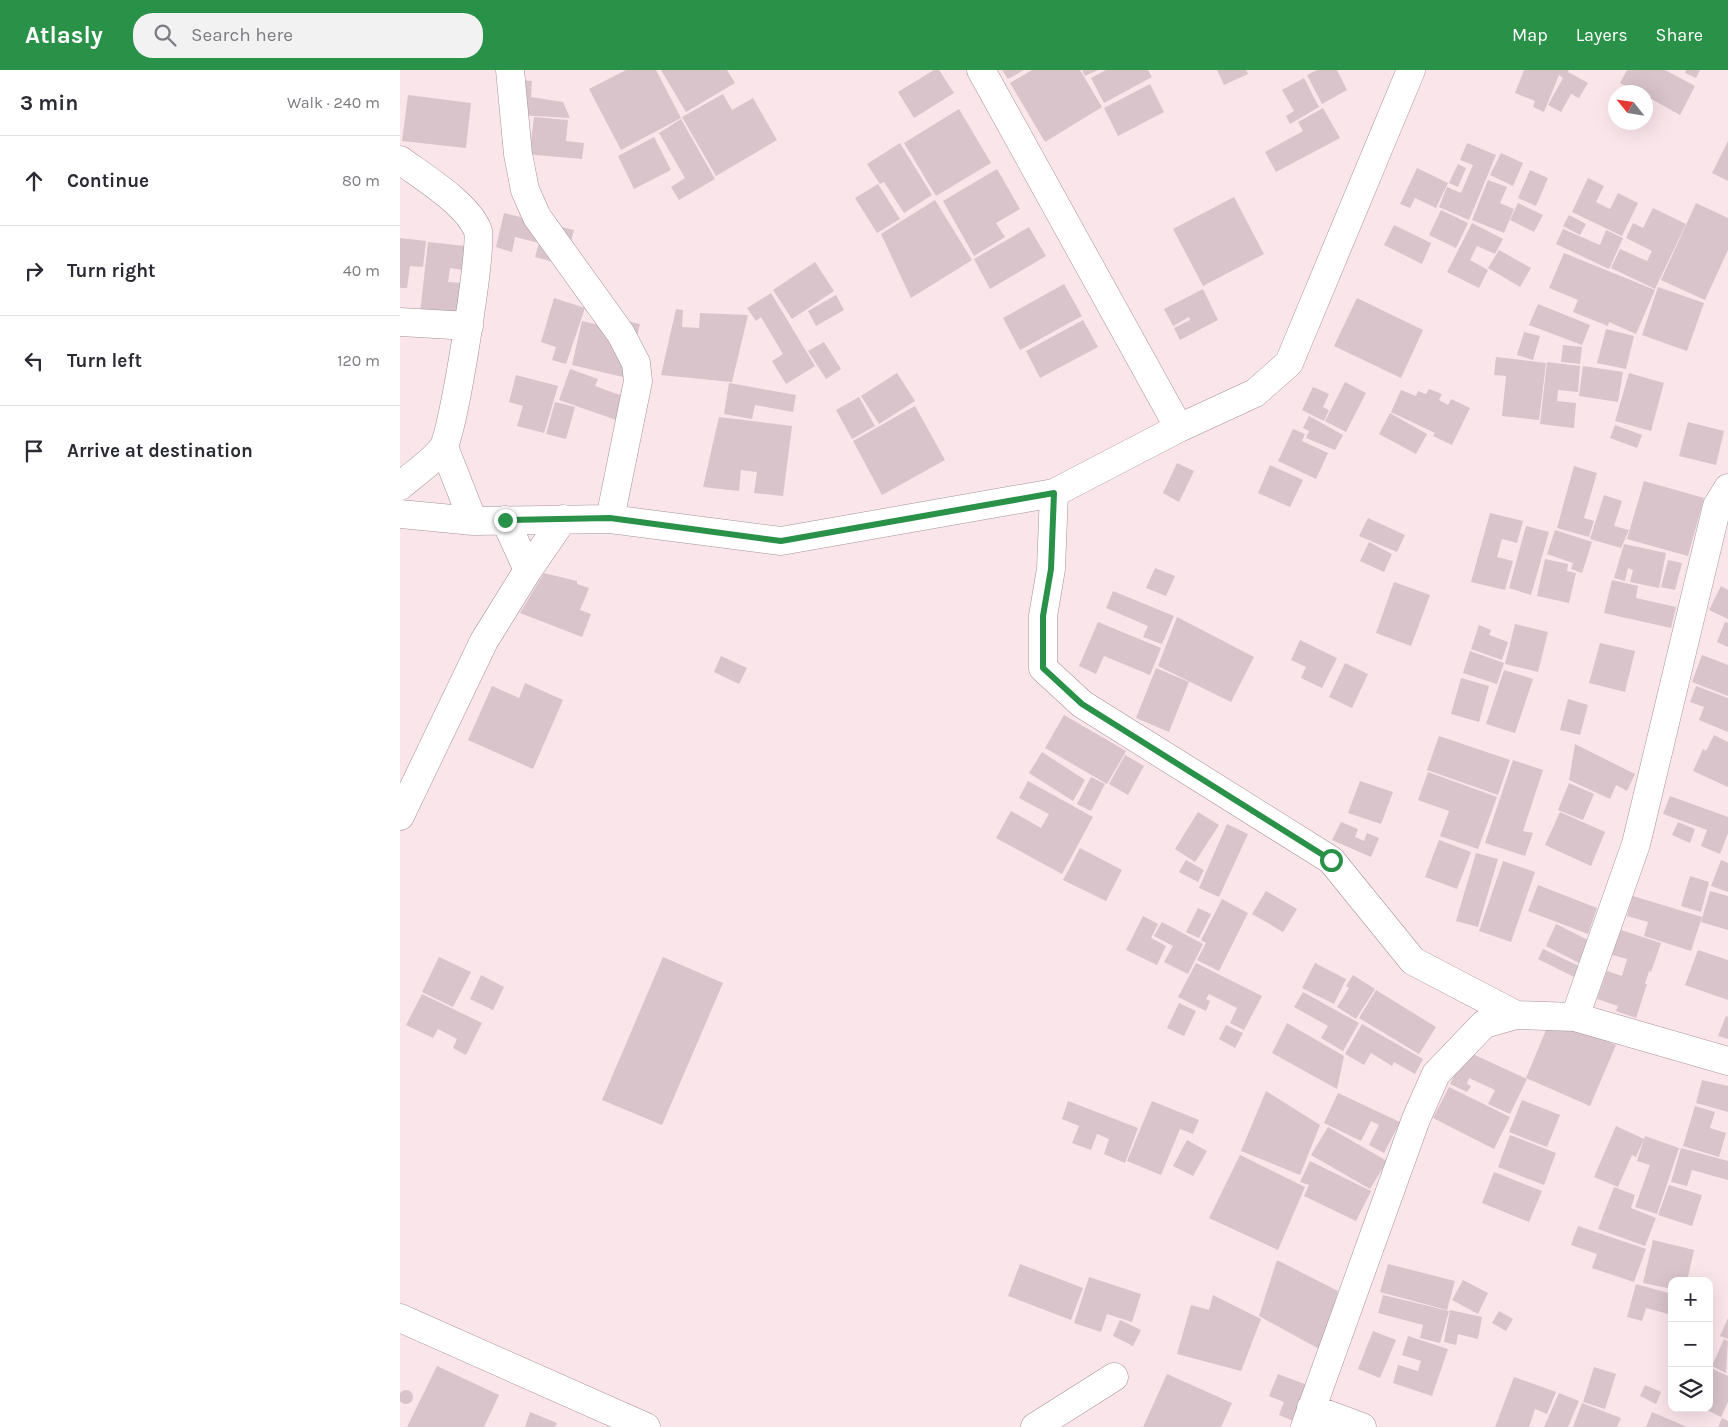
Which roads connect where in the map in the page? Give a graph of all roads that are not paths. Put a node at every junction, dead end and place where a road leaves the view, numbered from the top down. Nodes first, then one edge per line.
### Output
1 (510, 70) edge
2 (980, 70) edge
3 (1411, 70) edge
4 (400, 160) edge
5 (400, 322) edge
6 (469, 326) junction
7 (1179, 428) junction
8 (444, 447) junction
9 (400, 486) edge
10 (1728, 488) edge
11 (1054, 493) junction
12 (400, 514) edge
13 (610, 518) junction
14 (563, 519) junction
15 (505, 520) junction
16 (472, 521) junction
17 (528, 570) junction
18 (400, 816) edge
19 (1516, 1015) junction
20 (1574, 1017) junction
21 (1728, 1061) edge
22 (400, 1318) edge
23 (1114, 1377) dead end
24 (1308, 1417) edge
25 (646, 1427) edge
26 (1035, 1427) edge
27 (1362, 1427) edge

1 - 13 street
2 - 7 street
3 - 7 street
4 - 6 street
5 - 6 street
6 - 8 street
7 - 11 street
8 - 9 street
8 - 16 street
10 - 20 street
11 - 13 street
11 - 19 street
12 - 16 street
13 - 14 street
14 - 15 street
14 - 17 street
15 - 16 street
15 - 17 street
17 - 18 street
19 - 20 street
19 - 24 street
20 - 21 street
22 - 25 street
23 - 26 street
24 - 27 street

